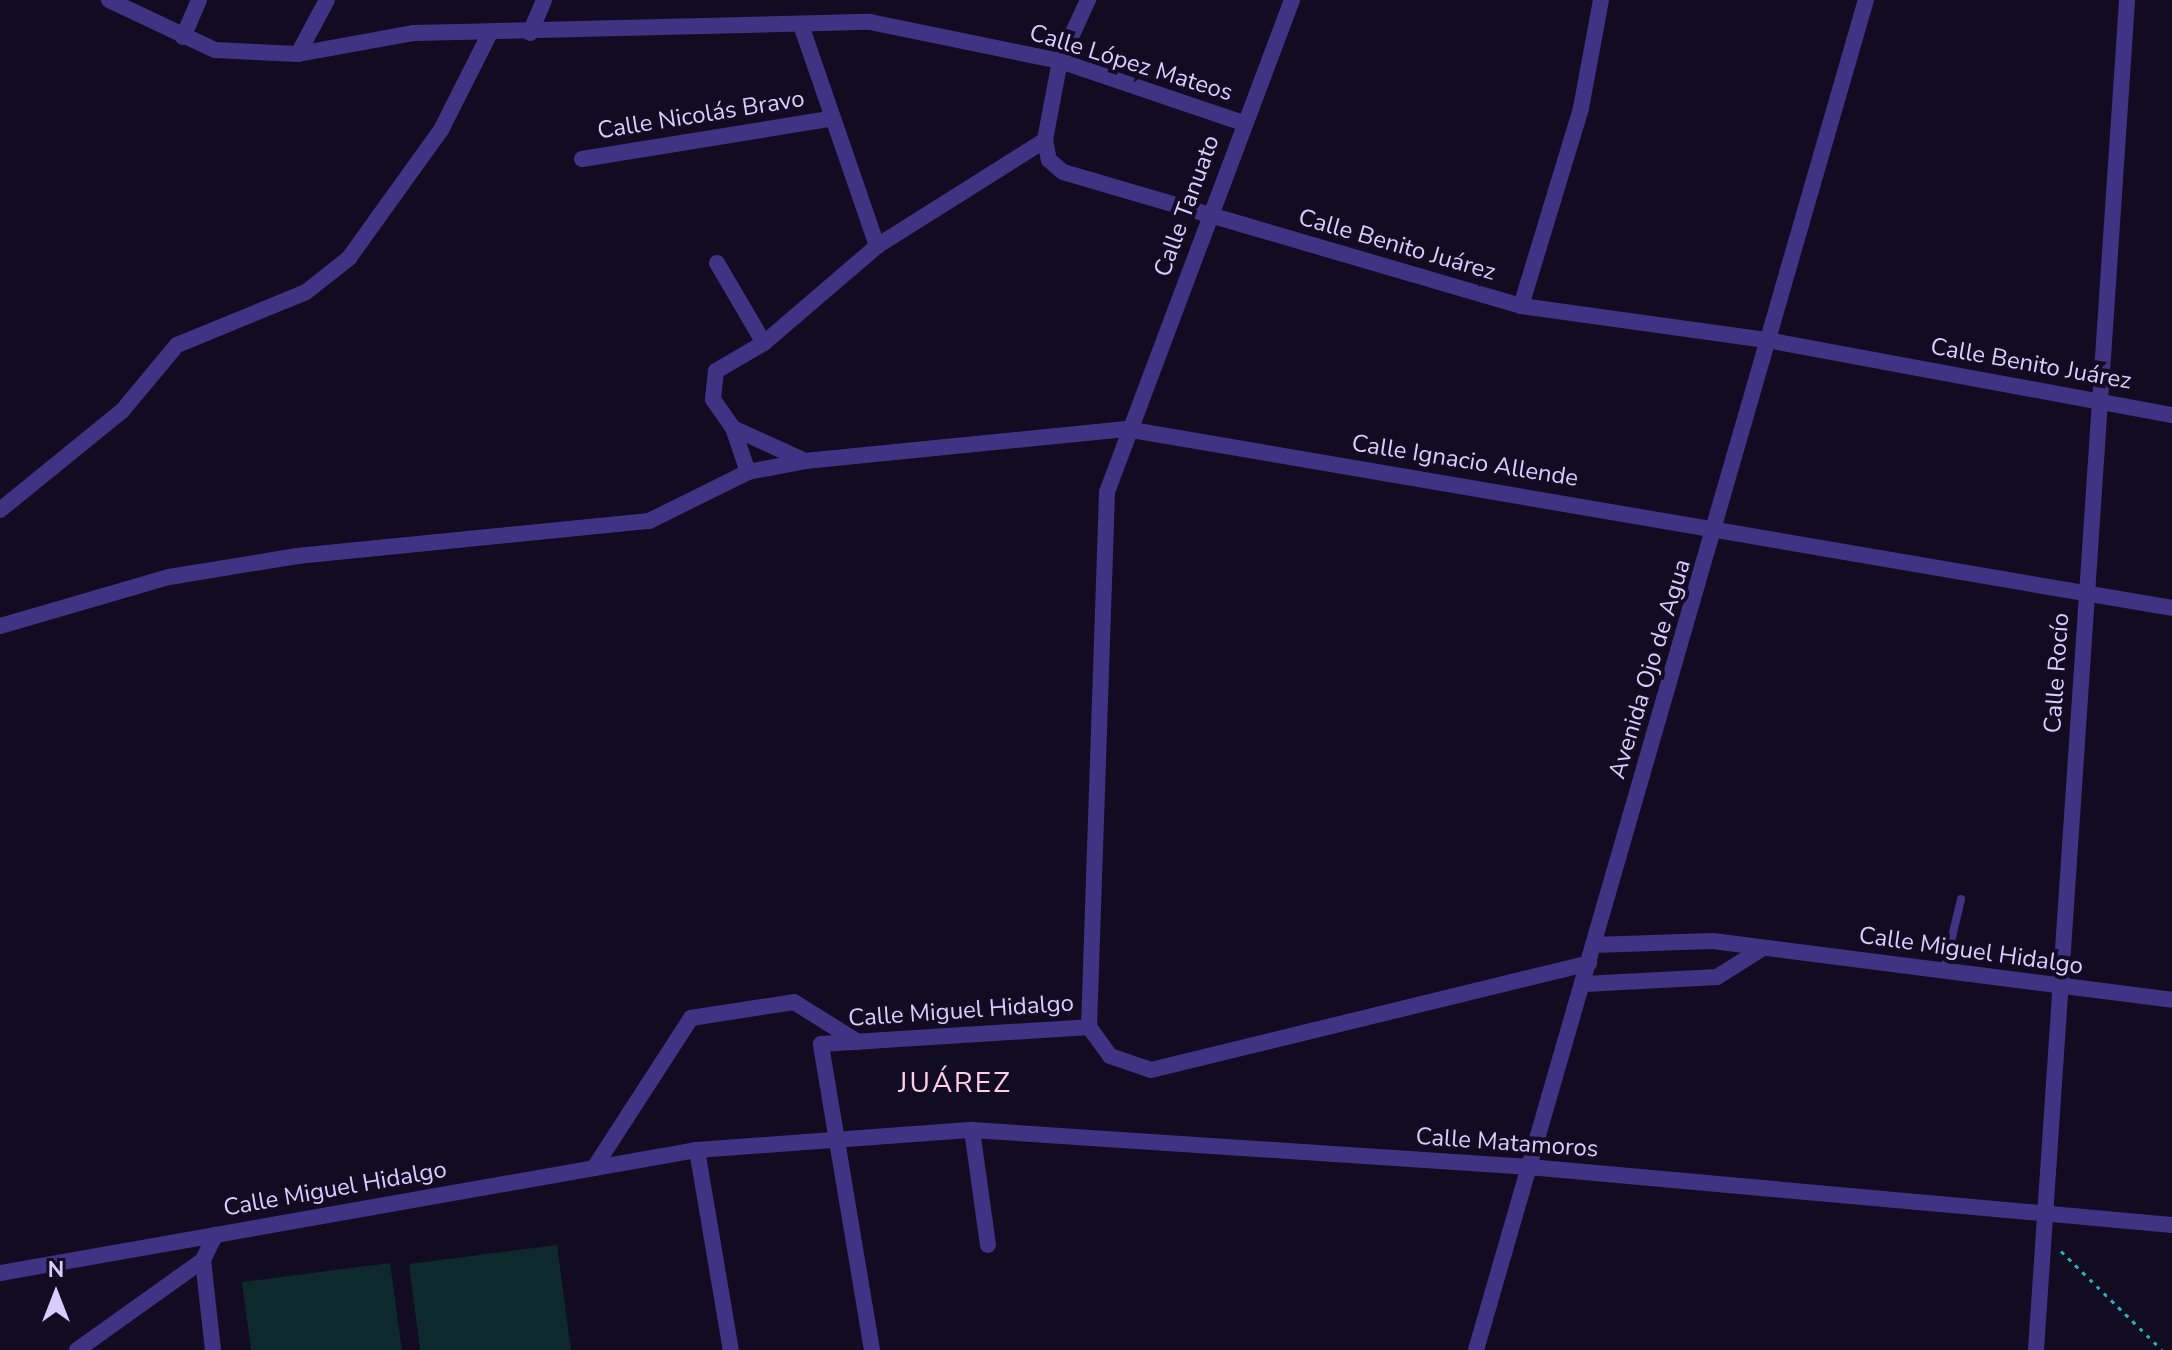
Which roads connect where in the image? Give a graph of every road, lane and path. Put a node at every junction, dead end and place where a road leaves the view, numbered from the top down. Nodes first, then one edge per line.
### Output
1 (109, 0) edge
2 (199, 0) edge
3 (327, 0) edge
4 (544, 0) edge
5 (1088, 0) edge
6 (1292, 0) edge
7 (1601, 0) edge
8 (1866, 0) edge
9 (2127, 0) edge
10 (802, 28) junction
11 (490, 33) junction
12 (530, 33) junction
13 (183, 37) junction
14 (298, 54) junction
15 (1060, 61) junction
16 (828, 119) junction
17 (1243, 123) junction
18 (1045, 140) junction
19 (582, 159) dead end
20 (1211, 218) junction
21 (877, 246) junction
22 (717, 263) dead end
23 (1521, 306) junction
24 (1772, 341) junction
25 (764, 343) junction
26 (2099, 401) junction
27 (2172, 415) edge
28 (733, 428) junction
29 (1126, 429) junction
30 (805, 461) junction
31 (748, 472) junction
32 (0, 510) edge
33 (1717, 528) junction
34 (2086, 592) junction
35 (2172, 608) edge
36 (0, 626) edge
37 (1961, 899) dead end
38 (1593, 945) junction
39 (1763, 948) junction
40 (1589, 963) junction
41 (1944, 971) junction
42 (1585, 984) junction
43 (2060, 989) junction
44 (2172, 1000) edge
45 (1089, 1027) junction
46 (858, 1042) junction
47 (972, 1130) junction
48 (837, 1141) junction
49 (697, 1150) junction
50 (1529, 1167) junction
51 (594, 1168) junction
52 (2045, 1213) junction
53 (2172, 1225) edge
54 (2043, 1234) junction
55 (215, 1235) junction
56 (988, 1245) dead end
57 (203, 1260) junction
58 (0, 1273) edge
59 (77, 1350) edge
60 (213, 1350) edge
61 (731, 1350) edge
62 (872, 1350) edge
63 (1476, 1350) edge
64 (2036, 1350) edge
65 (2162, 1350) edge

1 - 13 street, Calle López Mateos
2 - 13 street
3 - 14 street
4 - 12 street
5 - 15 street
6 - 17 street, Calle Tanuato
7 - 23 street
8 - 24 street, Avenida Ojo de Agua
9 - 26 street, Calle Rocío
10 - 12 street, Calle López Mateos
10 - 15 street, Calle López Mateos
10 - 16 street
11 - 12 street, Calle López Mateos
11 - 14 street, Calle López Mateos
11 - 32 street
13 - 14 street, Calle López Mateos
15 - 17 street, Calle López Mateos
15 - 18 street
16 - 19 street, Calle Nicolás Bravo
16 - 21 street
17 - 20 street, Calle Tanuato
18 - 20 street, Calle Benito Juárez
18 - 21 street
20 - 23 street, Calle Benito Juárez
20 - 29 street, Calle Tanuato
21 - 25 street
22 - 25 street
23 - 24 street, Calle Benito Juárez
24 - 26 street, Calle Benito Juárez
24 - 33 street, Avenida Ojo de Agua
25 - 28 street
26 - 27 street, Calle Benito Juárez
26 - 34 street, Calle Rocío
28 - 30 street
28 - 31 street
29 - 30 street, Calle Ignacio Allende
29 - 33 street, Calle Ignacio Allende
29 - 45 street, Calle Tanuato
30 - 31 street, Calle Ignacio Allende
31 - 36 street, Calle Ignacio Allende
33 - 34 street, Calle Ignacio Allende
33 - 38 street, Avenida Ojo de Agua
34 - 35 street, Calle Ignacio Allende
34 - 43 street, Calle Rocío
37 - 41 lane
38 - 39 street, Calle Miguel Hidalgo
38 - 40 street, Avenida Ojo de Agua
39 - 41 street, Calle Miguel Hidalgo
39 - 42 street
40 - 42 street, Avenida Ojo de Agua
40 - 45 street, Calle Miguel Hidalgo
41 - 43 street, Calle Miguel Hidalgo
42 - 50 street, Avenida Ojo de Agua
43 - 44 street, Calle Miguel Hidalgo
43 - 52 street, Calle Rocío
45 - 46 street, Calle Miguel Hidalgo
46 - 48 street, Calle Miguel Hidalgo
46 - 51 street
47 - 48 street, Calle Matamoros
47 - 50 street, Calle Matamoros
47 - 56 street
48 - 49 street, Calle Miguel Hidalgo
48 - 62 street
49 - 51 street, Calle Miguel Hidalgo
49 - 61 street
50 - 52 street, Calle Matamoros
50 - 63 street, Avenida Ojo de Agua
51 - 55 street, Calle Miguel Hidalgo
52 - 53 street, Calle Matamoros
52 - 54 street, Calle Rocío
54 - 64 street, Calle Rocío
54 - 65 path
55 - 57 street
55 - 58 street, Calle Miguel Hidalgo
57 - 59 street
57 - 60 street

